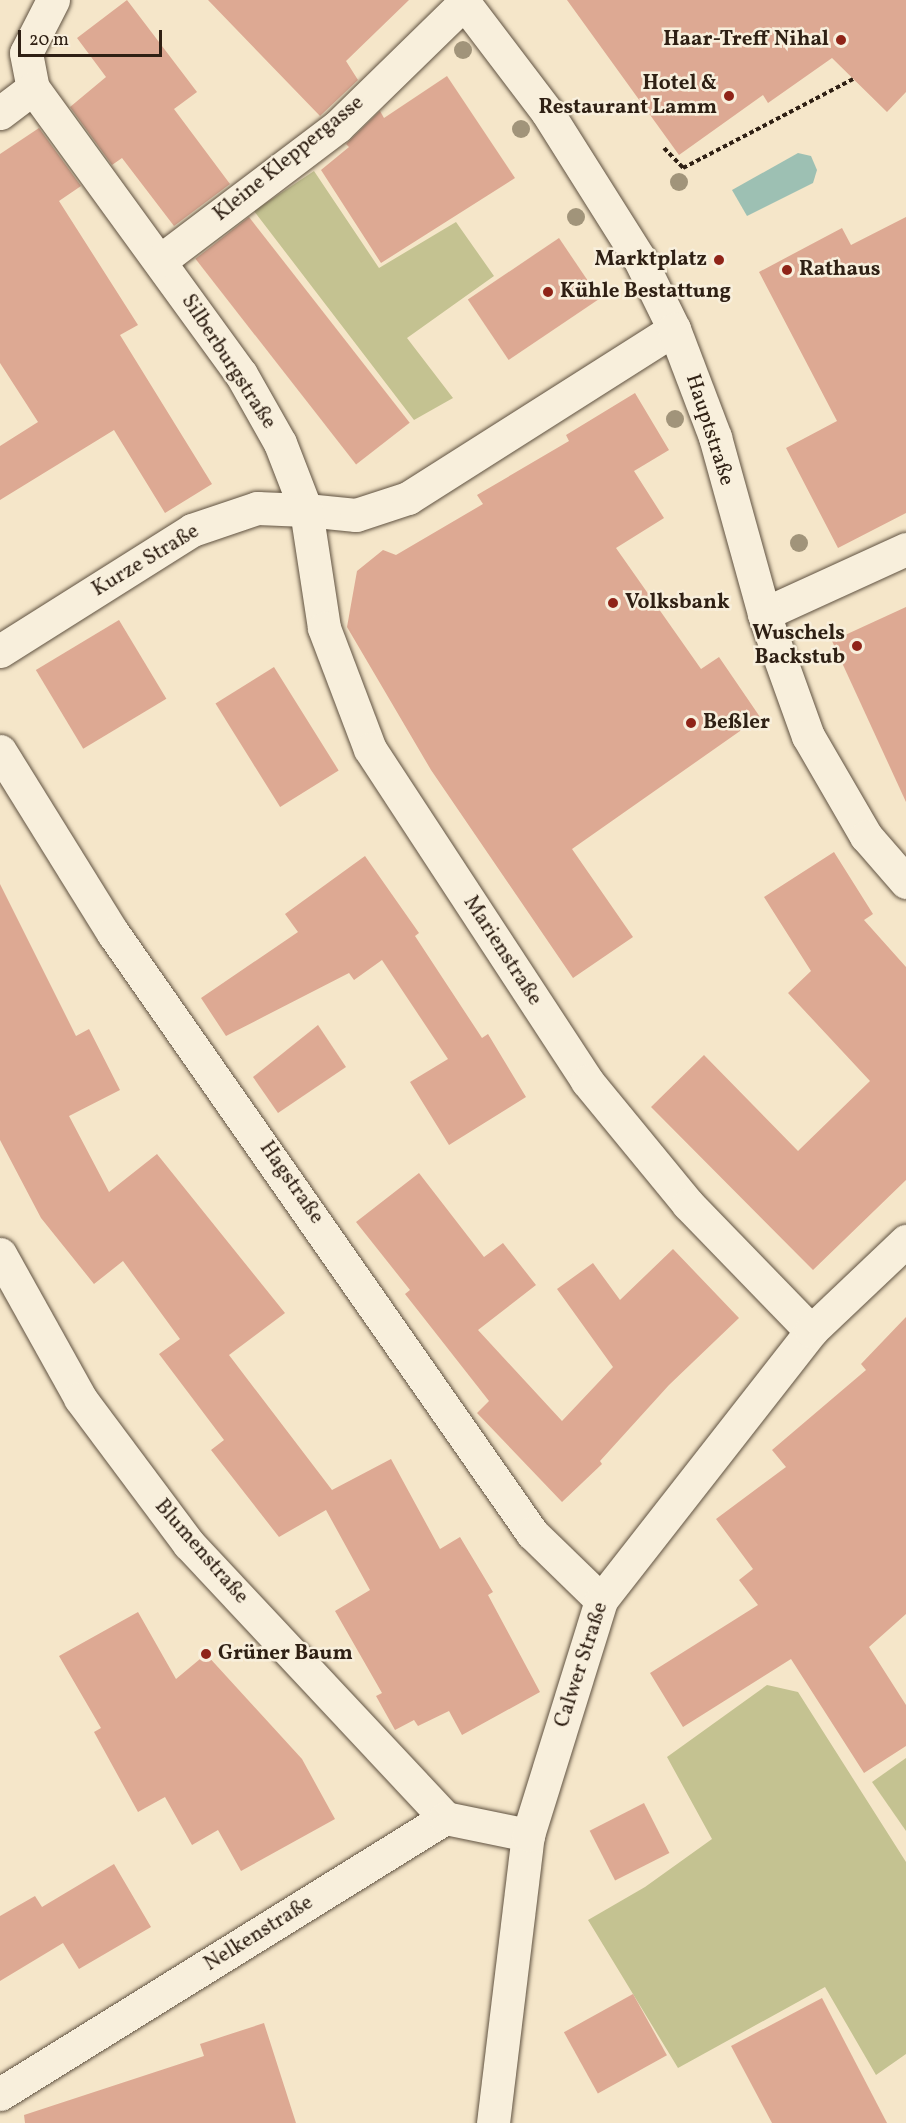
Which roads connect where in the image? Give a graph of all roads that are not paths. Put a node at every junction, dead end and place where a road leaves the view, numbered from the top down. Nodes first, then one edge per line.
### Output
1 (53, 0) edge
2 (464, 1) edge
3 (33, 88) junction
4 (0, 113) edge
5 (161, 260) junction
6 (675, 329) junction
7 (306, 510) junction
8 (906, 549) edge
9 (764, 614) junction
10 (0, 651) edge
11 (0, 752) edge
12 (906, 882) edge
13 (906, 1241) edge
14 (0, 1254) edge
15 (811, 1330) junction
16 (601, 1600) junction
17 (445, 1818) junction
18 (528, 1835) junction
19 (0, 2094) edge
20 (493, 2123) edge

1 - 3 street, Silberburgstraße
2 - 5 street, Kleine Kleppergasse
2 - 6 street, Hauptstraße
3 - 4 street
3 - 5 street, Silberburgstraße
5 - 7 street, Silberburgstraße
6 - 7 street
6 - 9 street, Hauptstraße
7 - 10 street, Kurze Straße
7 - 15 street, Marienstraße
8 - 9 street
9 - 12 street, Hauptstraße
11 - 16 street, Hagstraße
13 - 15 street, Calwer Straße
14 - 17 street, Blumenstraße
15 - 16 street, Calwer Straße
16 - 18 street, Calwer Straße
17 - 18 street
17 - 19 street, Nelkenstraße
18 - 20 street, Calwer Straße

